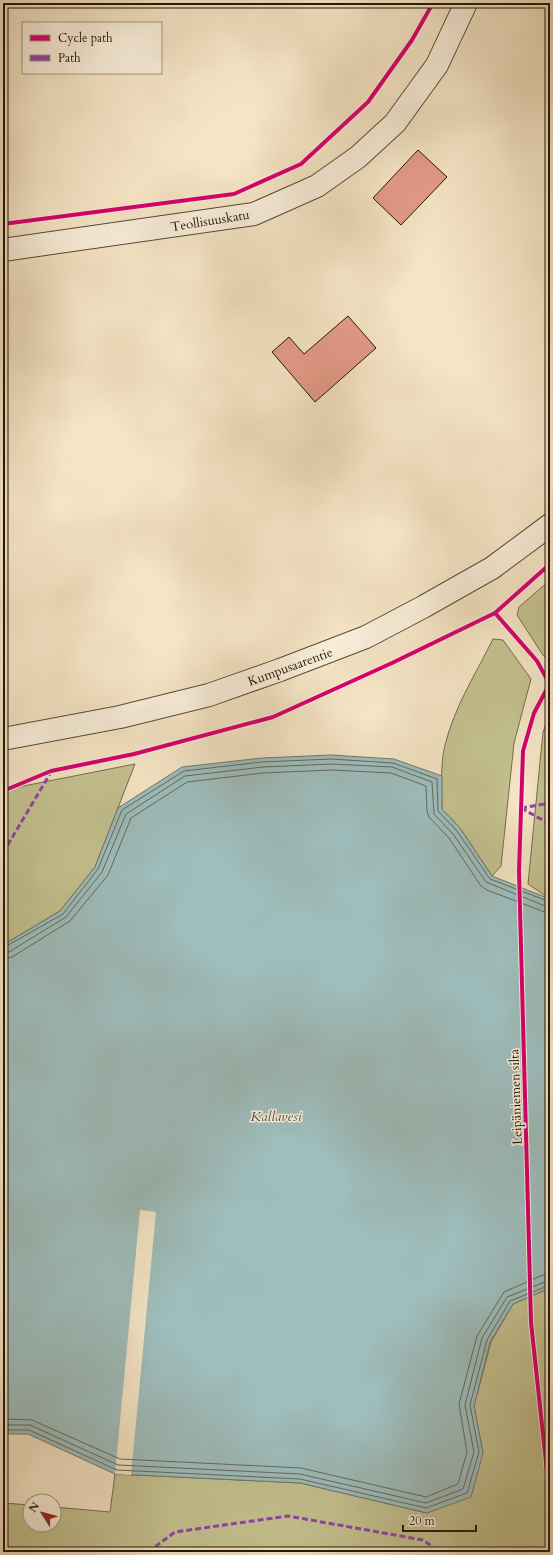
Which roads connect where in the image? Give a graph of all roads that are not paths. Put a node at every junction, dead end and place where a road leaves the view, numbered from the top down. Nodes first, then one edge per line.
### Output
1 (466, 3) edge
2 (3, 250) edge
3 (550, 525) edge
4 (3, 739) edge

1 - 2 street, Teollisuuskatu
3 - 4 street, Kumpusaarentie

